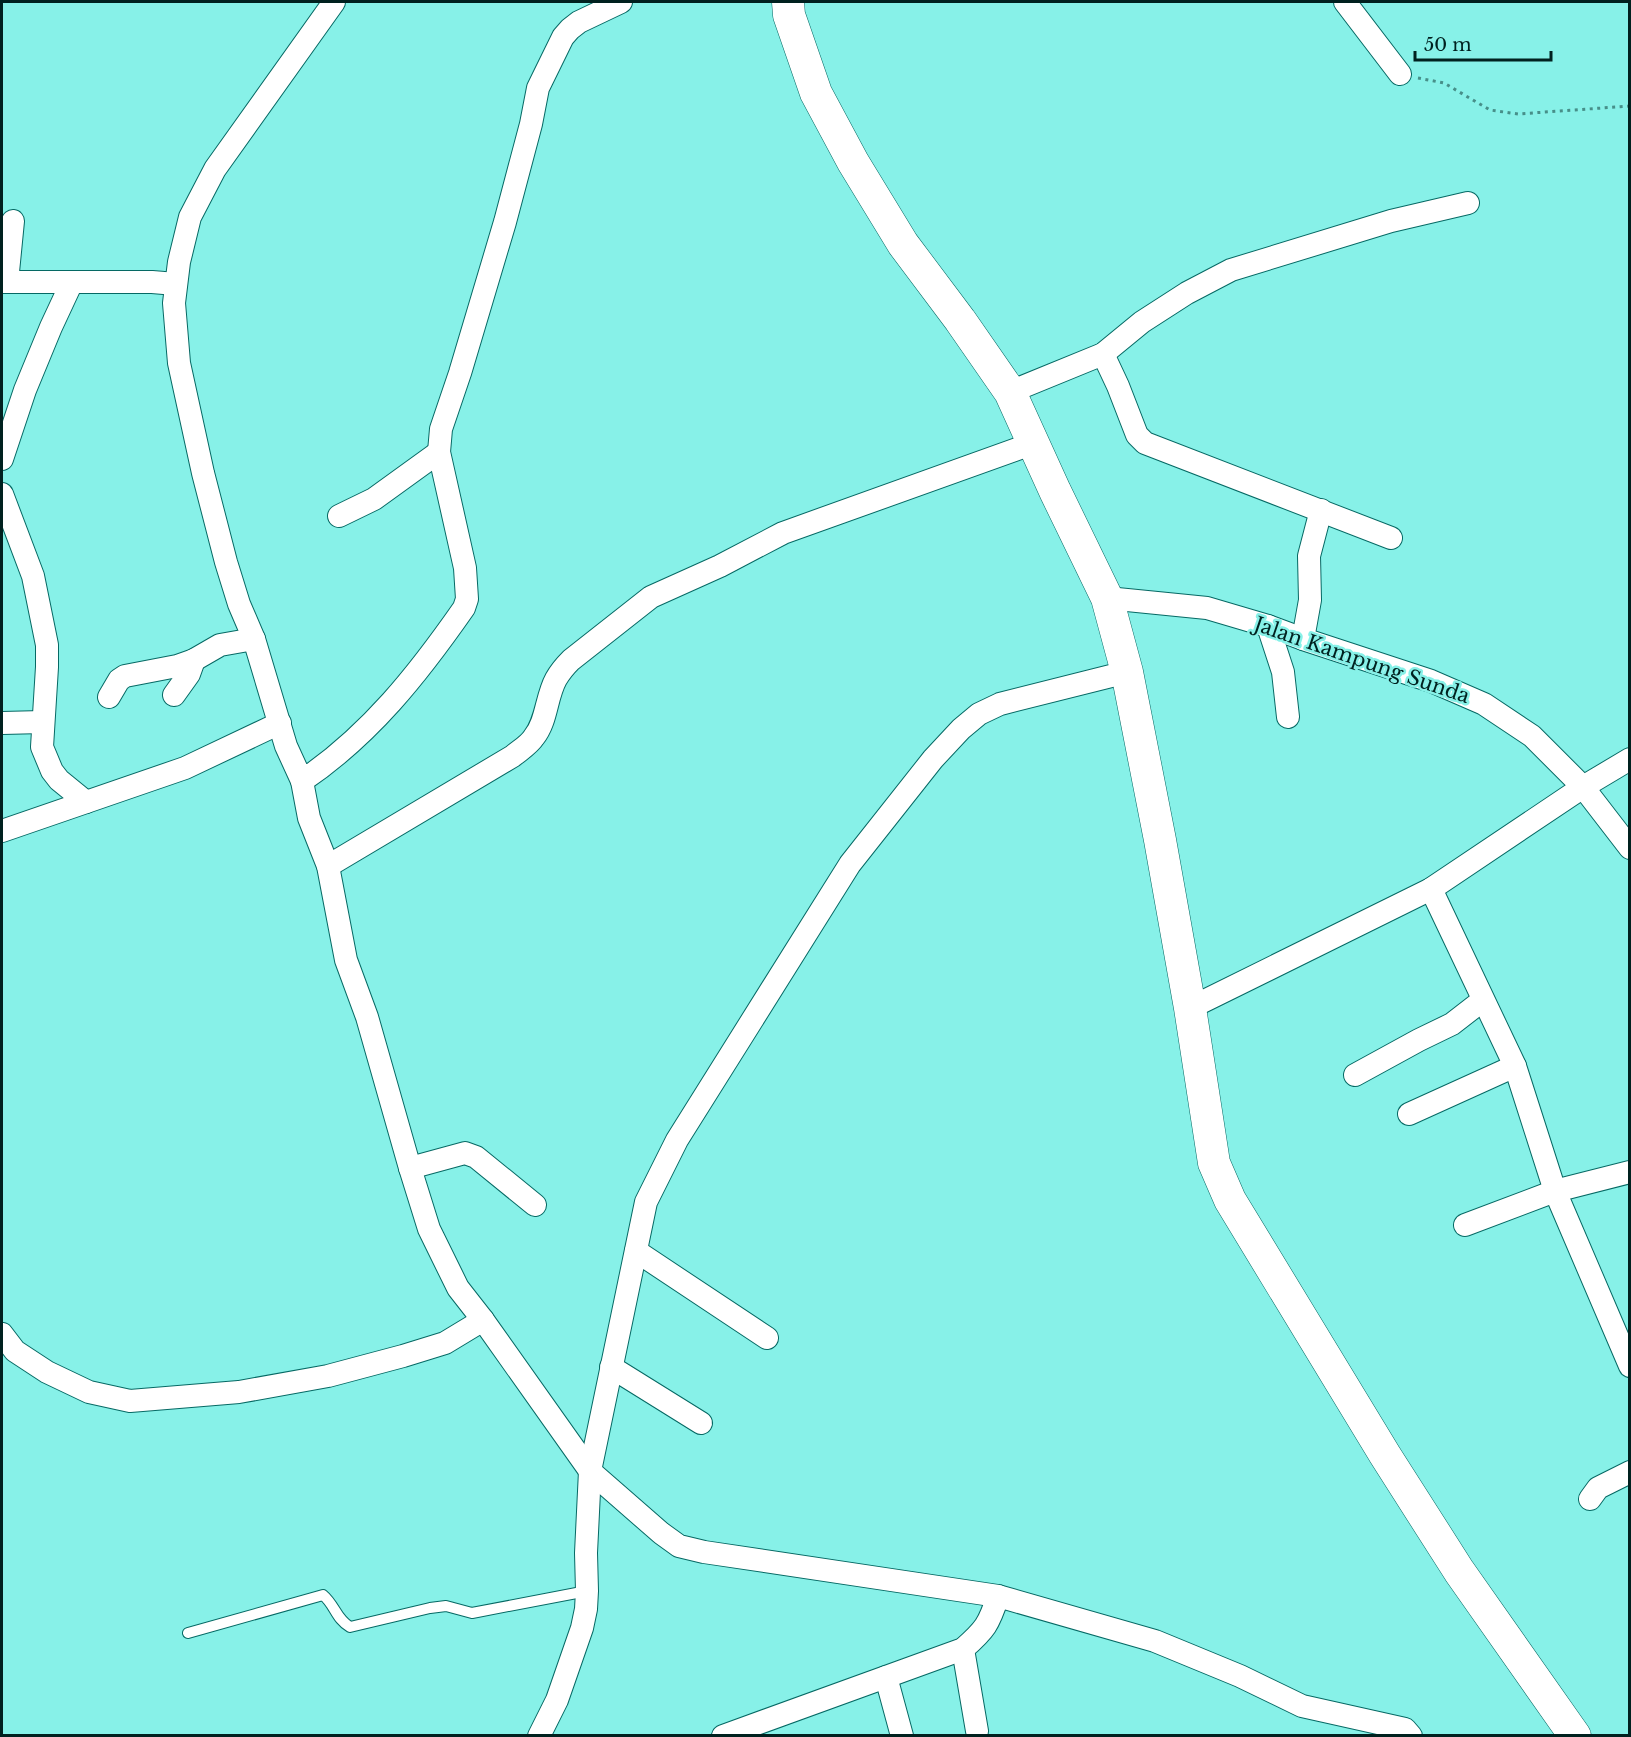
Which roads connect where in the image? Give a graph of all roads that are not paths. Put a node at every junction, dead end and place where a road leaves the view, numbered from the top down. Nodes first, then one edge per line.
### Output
1 (334, 2) edge
2 (621, 2) edge
3 (788, 2) edge
4 (1345, 2) edge
5 (1400, 74) road end
6 (1468, 203) dead end
7 (13, 221) dead end
8 (4, 282) edge
9 (72, 282) junction
10 (176, 284) junction
11 (1103, 354) junction
12 (1010, 392) junction
13 (1034, 443) junction
14 (439, 452) junction
15 (2, 459) edge
16 (2, 494) edge
17 (1321, 510) junction
18 (339, 516) dead end
19 (1392, 538) dead end
20 (1107, 598) junction
21 (1268, 626) junction
22 (254, 639) junction
23 (1303, 639) junction
24 (194, 660) junction
25 (1126, 672) junction
26 (174, 695) dead end
27 (109, 697) dead end
28 (1288, 717) dead end
29 (43, 722) junction
30 (2, 723) edge
31 (280, 723) junction
32 (1629, 759) edge
33 (302, 781) junction
34 (1583, 787) junction
35 (86, 802) junction
36 (2, 831) edge
37 (1629, 848) edge
38 (328, 866) junction
39 (1431, 889) junction
40 (1483, 1000) junction
41 (1190, 1008) junction
42 (1515, 1066) junction
43 (1356, 1075) dead end
44 (1409, 1113) dead end
45 (410, 1168) junction
46 (1629, 1172) edge
47 (1555, 1191) junction
48 (536, 1205) dead end
49 (1465, 1225) dead end
50 (636, 1251) junction
51 (483, 1320) junction
52 (2, 1334) edge
53 (767, 1338) dead end
54 (1629, 1366) edge
55 (611, 1367) junction
56 (701, 1423) dead end
57 (591, 1471) junction
58 (1629, 1472) edge
59 (1590, 1498) dead end
60 (587, 1591) junction
61 (998, 1596) junction
62 (188, 1633) dead end
63 (963, 1649) junction
64 (886, 1677) junction
65 (977, 1731) dead end
66 (539, 1736) edge
67 (723, 1736) edge
68 (902, 1736) edge
69 (1411, 1736) edge
70 (1575, 1736) edge

1 - 10 street
2 - 14 street
3 - 12 street
4 - 5 street
6 - 11 street
7 - 8 street
8 - 9 street
9 - 10 street
9 - 15 street
10 - 22 street
11 - 12 street
11 - 17 street
12 - 13 street
13 - 20 street
13 - 38 street
14 - 18 street
14 - 33 street
16 - 29 street
17 - 19 street
17 - 23 street
20 - 21 street, Jalan Kampung Sunda
20 - 25 street
21 - 23 street, Jalan Kampung Sunda
21 - 28 street
22 - 24 street
22 - 31 street
23 - 34 street, Jalan Kampung Sunda
24 - 26 street
24 - 27 street
25 - 41 street
25 - 50 street
29 - 30 street
29 - 35 street
31 - 33 street
31 - 35 street
32 - 34 street
33 - 38 street
34 - 37 street, Jalan Kampung Sunda
34 - 39 street
35 - 36 street
38 - 45 street
39 - 40 street
39 - 41 street
40 - 42 street
40 - 43 street
41 - 70 street
42 - 44 street
42 - 47 street
45 - 48 street
45 - 51 street
46 - 47 street
47 - 49 street
47 - 54 street
50 - 53 street
50 - 55 street
51 - 52 street
51 - 57 street
55 - 56 street
55 - 57 street
57 - 60 street
57 - 61 street
58 - 59 street
60 - 62 lane
60 - 66 street
61 - 63 street
61 - 69 street
63 - 64 street
63 - 65 street
64 - 67 street
64 - 68 street

